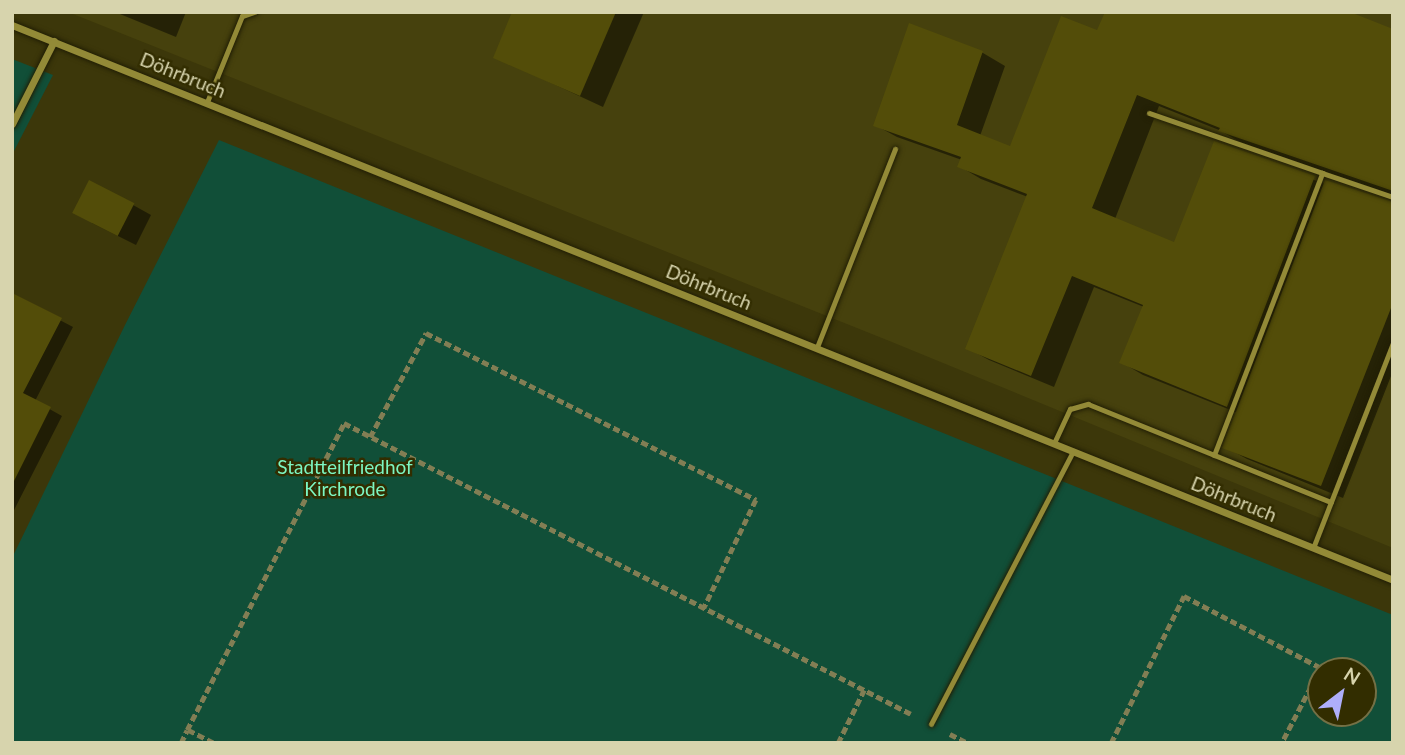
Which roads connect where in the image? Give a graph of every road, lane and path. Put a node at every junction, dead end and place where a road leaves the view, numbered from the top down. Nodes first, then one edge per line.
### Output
1 (254, 12) edge
2 (12, 25) edge
3 (54, 41) junction
4 (207, 102) junction
5 (1149, 113) dead end
6 (12, 124) edge
7 (895, 149) dead end
8 (1322, 173) junction
9 (1393, 197) edge
10 (1393, 343) edge
11 (817, 347) junction
12 (370, 437) junction
13 (1054, 443) junction
14 (1073, 451) junction
15 (1214, 454) junction
16 (1331, 502) junction
17 (1313, 548) junction
18 (1393, 580) edge
19 (704, 608) junction
20 (864, 690) junction
21 (931, 724) joint
22 (187, 730) junction
23 (181, 743) edge
24 (213, 743) edge
25 (838, 743) edge
26 (1111, 743) edge
27 (1282, 743) edge

1 - 4 lane
2 - 3 street, Döhrbruch
3 - 4 street, Döhrbruch
3 - 6 street
4 - 11 street, Döhrbruch
5 - 8 lane
7 - 11 lane
8 - 9 lane
8 - 15 lane
10 - 16 lane
11 - 13 street, Döhrbruch
12 - 19 path
12 - 19 path
12 - 22 path
13 - 14 street, Döhrbruch
13 - 15 lane
14 - 17 street, Döhrbruch
14 - 21 lane
15 - 16 lane
16 - 17 lane
17 - 18 street, Döhrbruch
19 - 20 path
20 - 21 path
20 - 25 path
22 - 23 path
22 - 24 path
26 - 27 path

